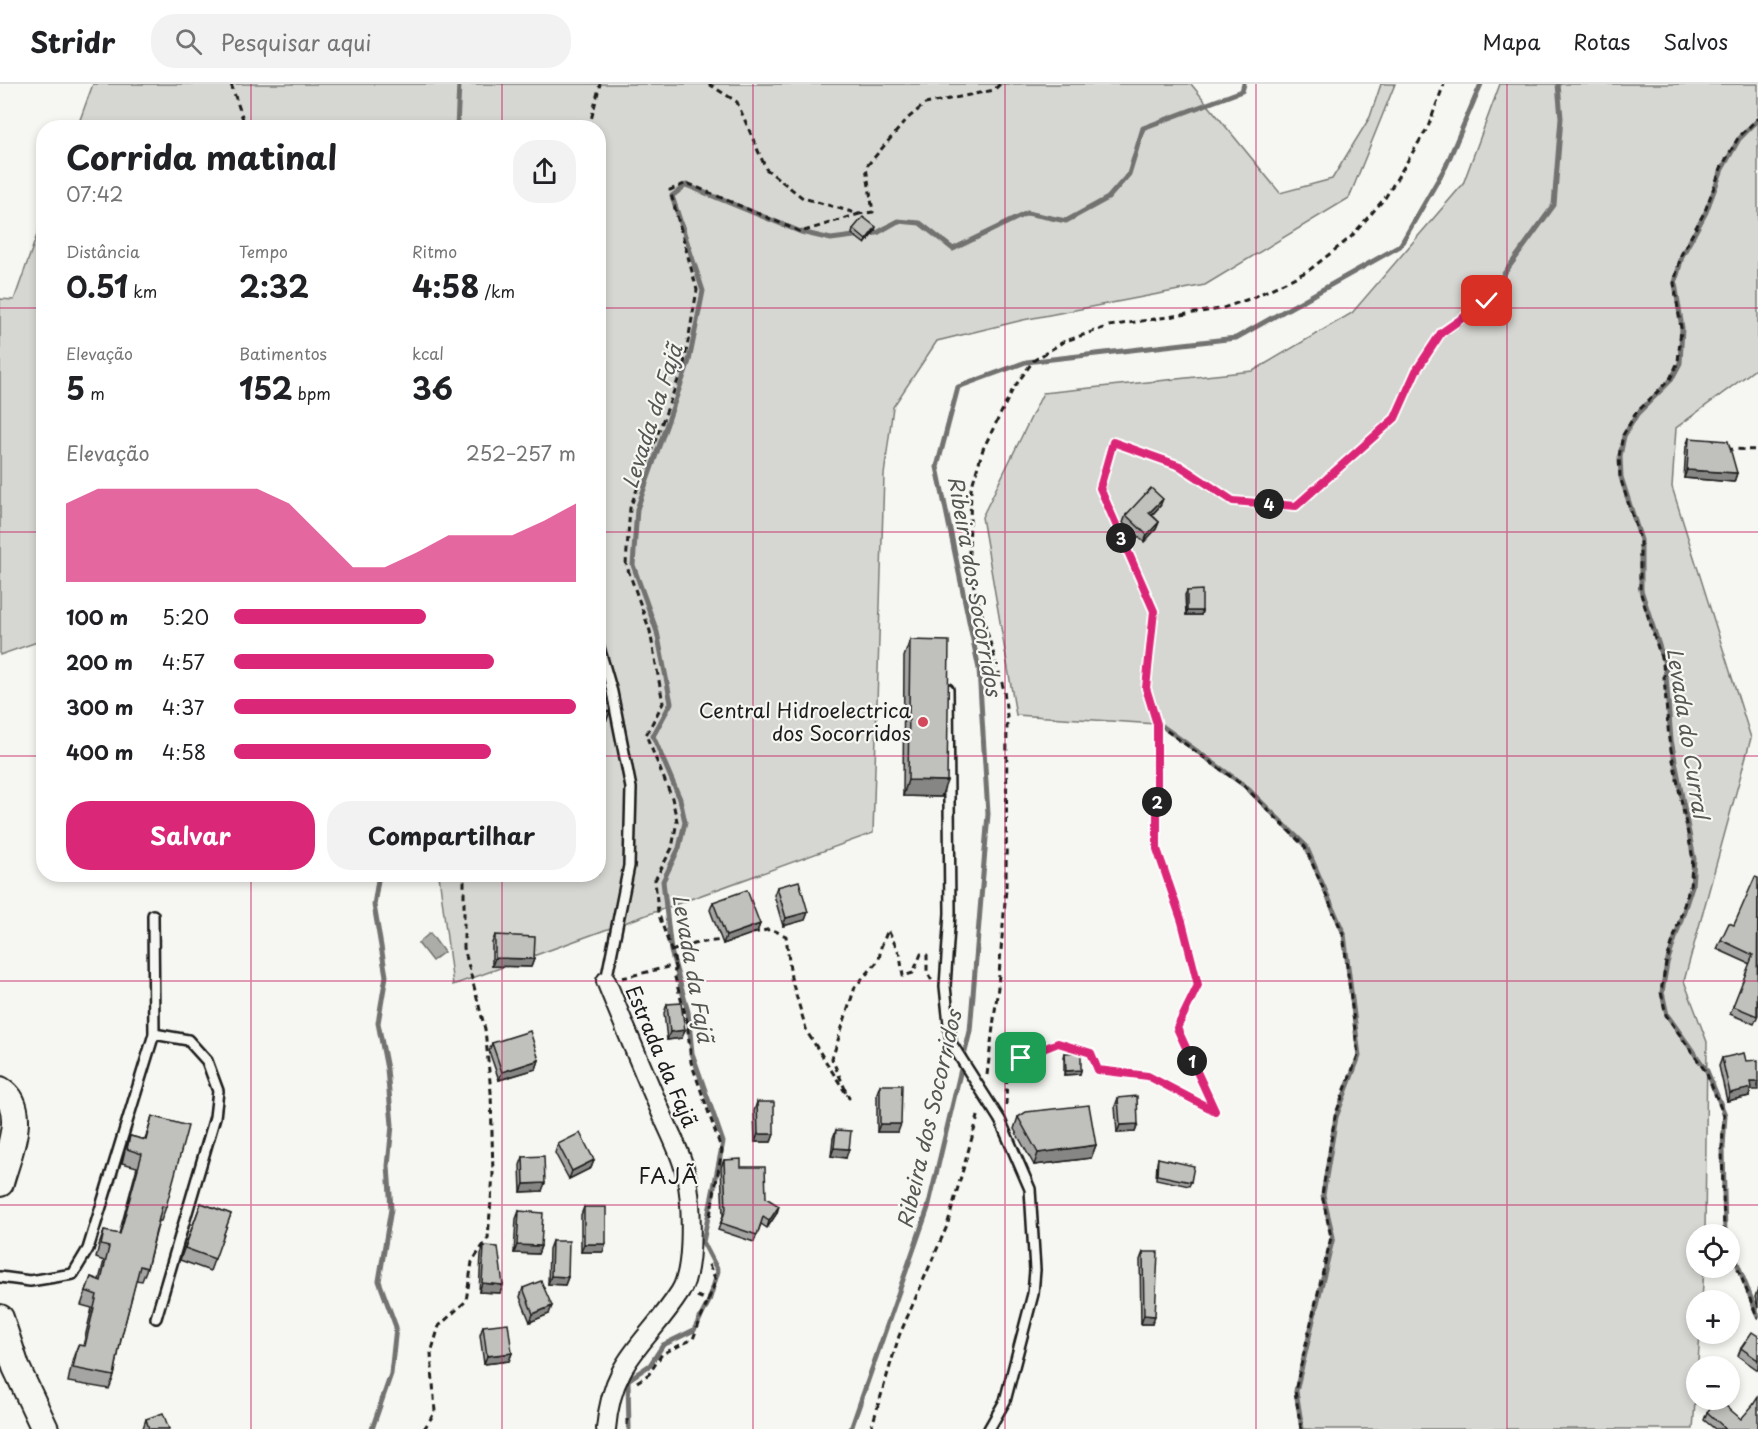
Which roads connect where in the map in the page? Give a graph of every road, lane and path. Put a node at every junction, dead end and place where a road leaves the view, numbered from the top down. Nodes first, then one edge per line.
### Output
1 (231, 84) edge
2 (600, 84) edge
3 (709, 84) edge
4 (1000, 84) edge
5 (1444, 84) edge
6 (1758, 118) edge
7 (243, 120) edge
8 (591, 120) edge
9 (859, 214) junction
10 (1487, 301) dead end
11 (1725, 449) edge
12 (1758, 450) edge
13 (606, 671) edge
14 (948, 676) edge
15 (1157, 724) junction
16 (464, 882) edge
17 (153, 915) dead end
18 (748, 934) edge
19 (726, 940) edge
20 (670, 951) junction
21 (606, 981) junction
22 (945, 986) junction
23 (154, 1034) junction
24 (987, 1077) dead end
25 (0, 1090) edge
26 (980, 1105) dead end
27 (1006, 1134) junction
28 (0, 1183) edge
29 (1724, 1224) edge
30 (1740, 1274) edge
31 (0, 1277) edge
32 (0, 1318) edge
33 (156, 1318) dead end
34 (1758, 1319) edge
35 (45, 1429) edge
36 (424, 1429) edge
37 (606, 1429) edge
38 (871, 1429) edge
39 (989, 1429) edge
40 (1301, 1429) edge

1 - 7 path
2 - 8 path
3 - 9 path
4 - 9 path
5 - 24 path
6 - 29 path
9 - 20 path
10 - 15 path
11 - 12 path
13 - 21 lane, Estrada da Fajã
14 - 22 lane
15 - 27 path
15 - 40 path
16 - 36 path
17 - 23 lane
18 - 22 path
19 - 20 path
20 - 21 path
21 - 37 street, Estrada da Fajã
22 - 27 lane, bridge
23 - 31 lane
23 - 33 lane
25 - 28 street
26 - 38 path
27 - 39 lane
30 - 34 path
32 - 35 street

